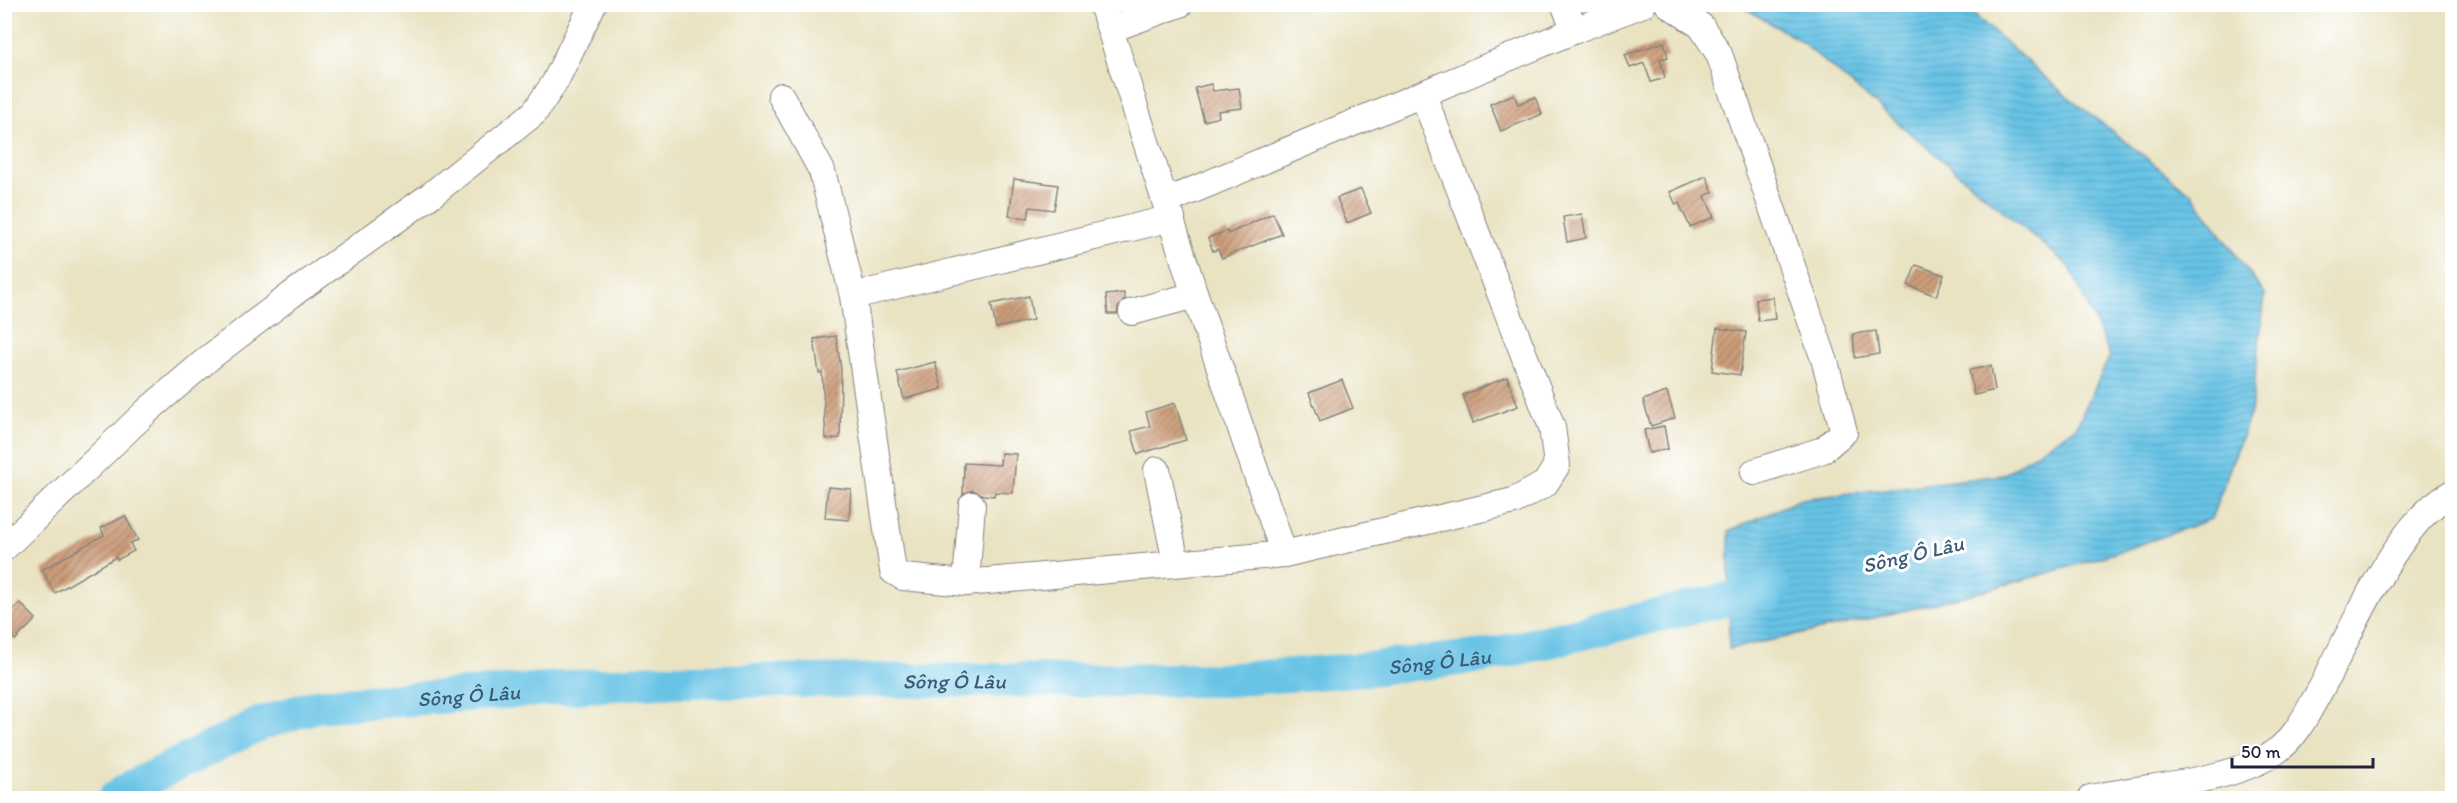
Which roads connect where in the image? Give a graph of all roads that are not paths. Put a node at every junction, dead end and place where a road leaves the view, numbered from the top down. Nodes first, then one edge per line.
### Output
1 (593, 4) edge
2 (1102, 4) edge
3 (1180, 4) edge
4 (1564, 4) edge
5 (1643, 4) edge
6 (1668, 4) edge
7 (1111, 30) junction
8 (1575, 30) junction
9 (1423, 95) junction
10 (781, 96) dead end
11 (1169, 210) junction
12 (1195, 294) junction
13 (853, 296) junction
14 (1132, 312) dead end
15 (1157, 470) dead end
16 (1754, 472) dead end
17 (2452, 493) edge
18 (972, 505) dead end
19 (4, 548) edge
20 (1284, 554) junction
21 (1176, 563) junction
22 (966, 583) junction
23 (2091, 798) edge

1 - 19 street
2 - 7 street
3 - 7 street
4 - 8 street
5 - 8 street
6 - 16 street
7 - 11 street
8 - 9 street
9 - 11 street
9 - 20 street
10 - 13 street
11 - 12 street
11 - 13 street
12 - 14 street
12 - 20 street
13 - 22 street
15 - 21 street
17 - 23 street
18 - 22 street
20 - 21 street
21 - 22 street

